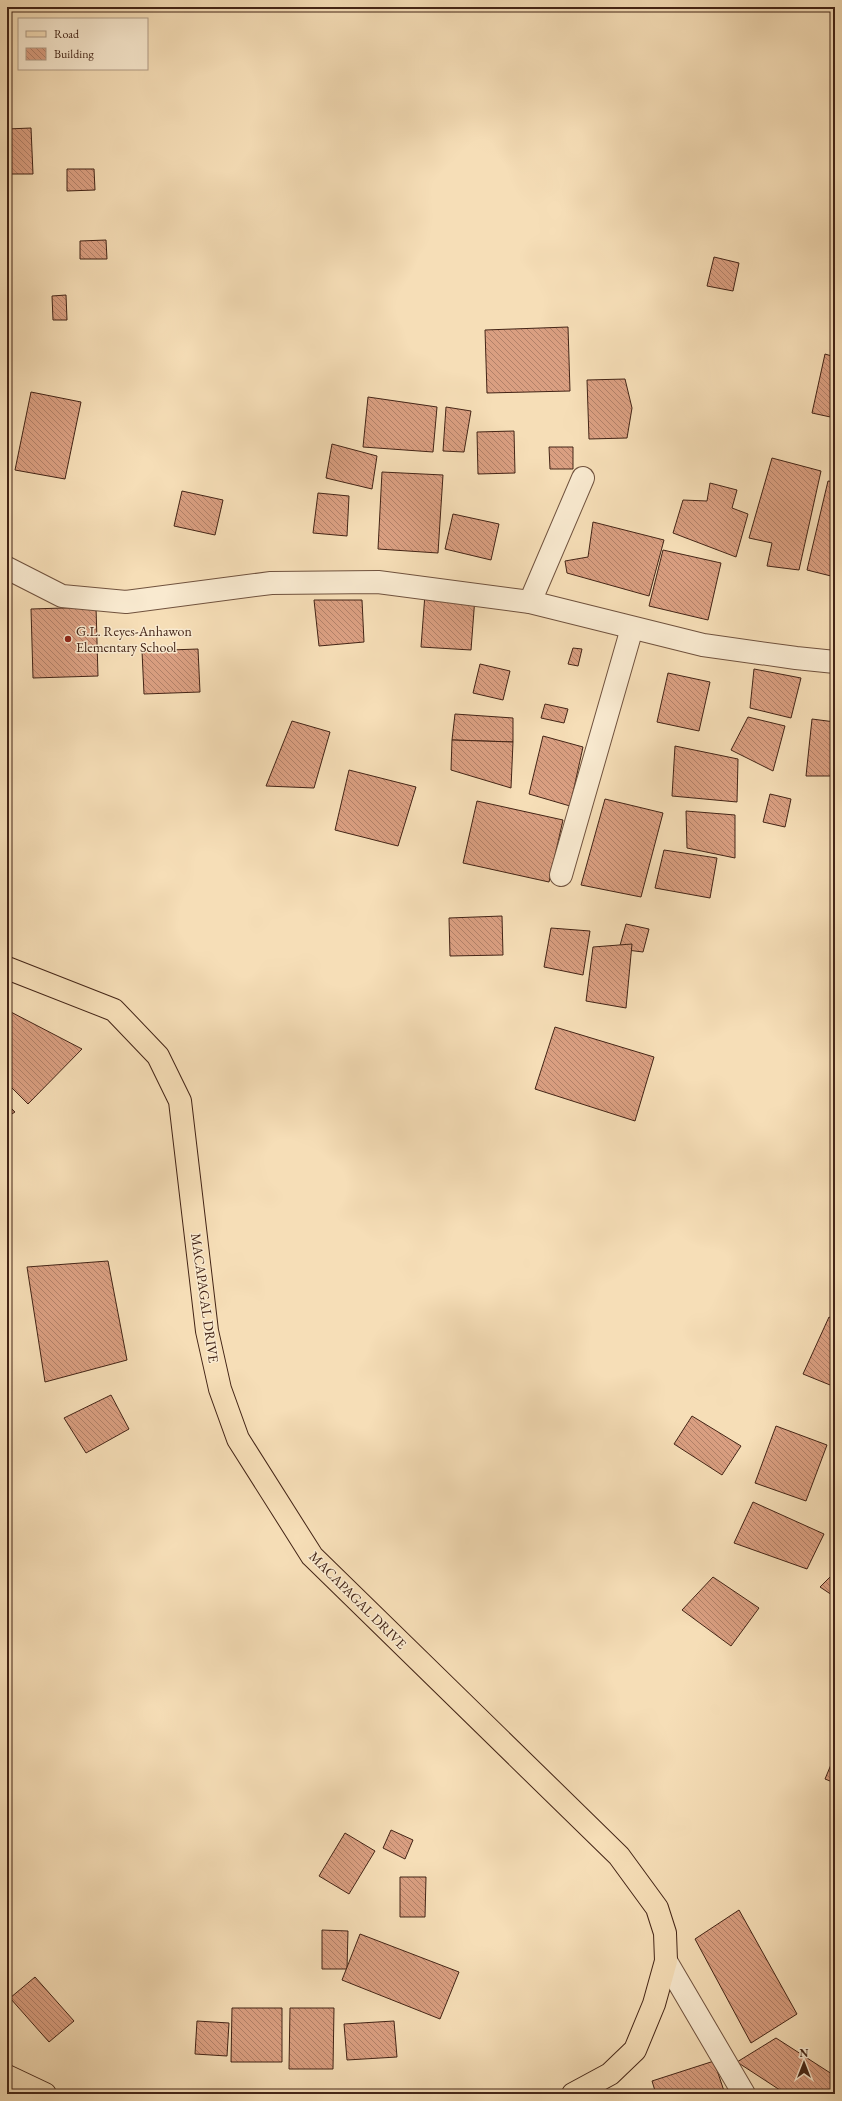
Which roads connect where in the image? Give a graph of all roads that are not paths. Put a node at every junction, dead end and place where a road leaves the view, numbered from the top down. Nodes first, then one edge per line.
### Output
1 (583, 478) dead end
2 (7, 568) edge
3 (530, 602) junction
4 (632, 628) junction
5 (835, 662) edge
6 (561, 875) dead end
7 (7, 968) edge
8 (666, 1961) junction
9 (7, 2076) edge
10 (45, 2094) edge
11 (573, 2094) edge
12 (744, 2094) edge

1 - 3 street
2 - 3 street
3 - 4 street
4 - 5 street
4 - 6 street
7 - 8 main road, MACAPAGAL DRIVE
8 - 11 main road, MACAPAGAL DRIVE
8 - 12 street
9 - 10 main road

